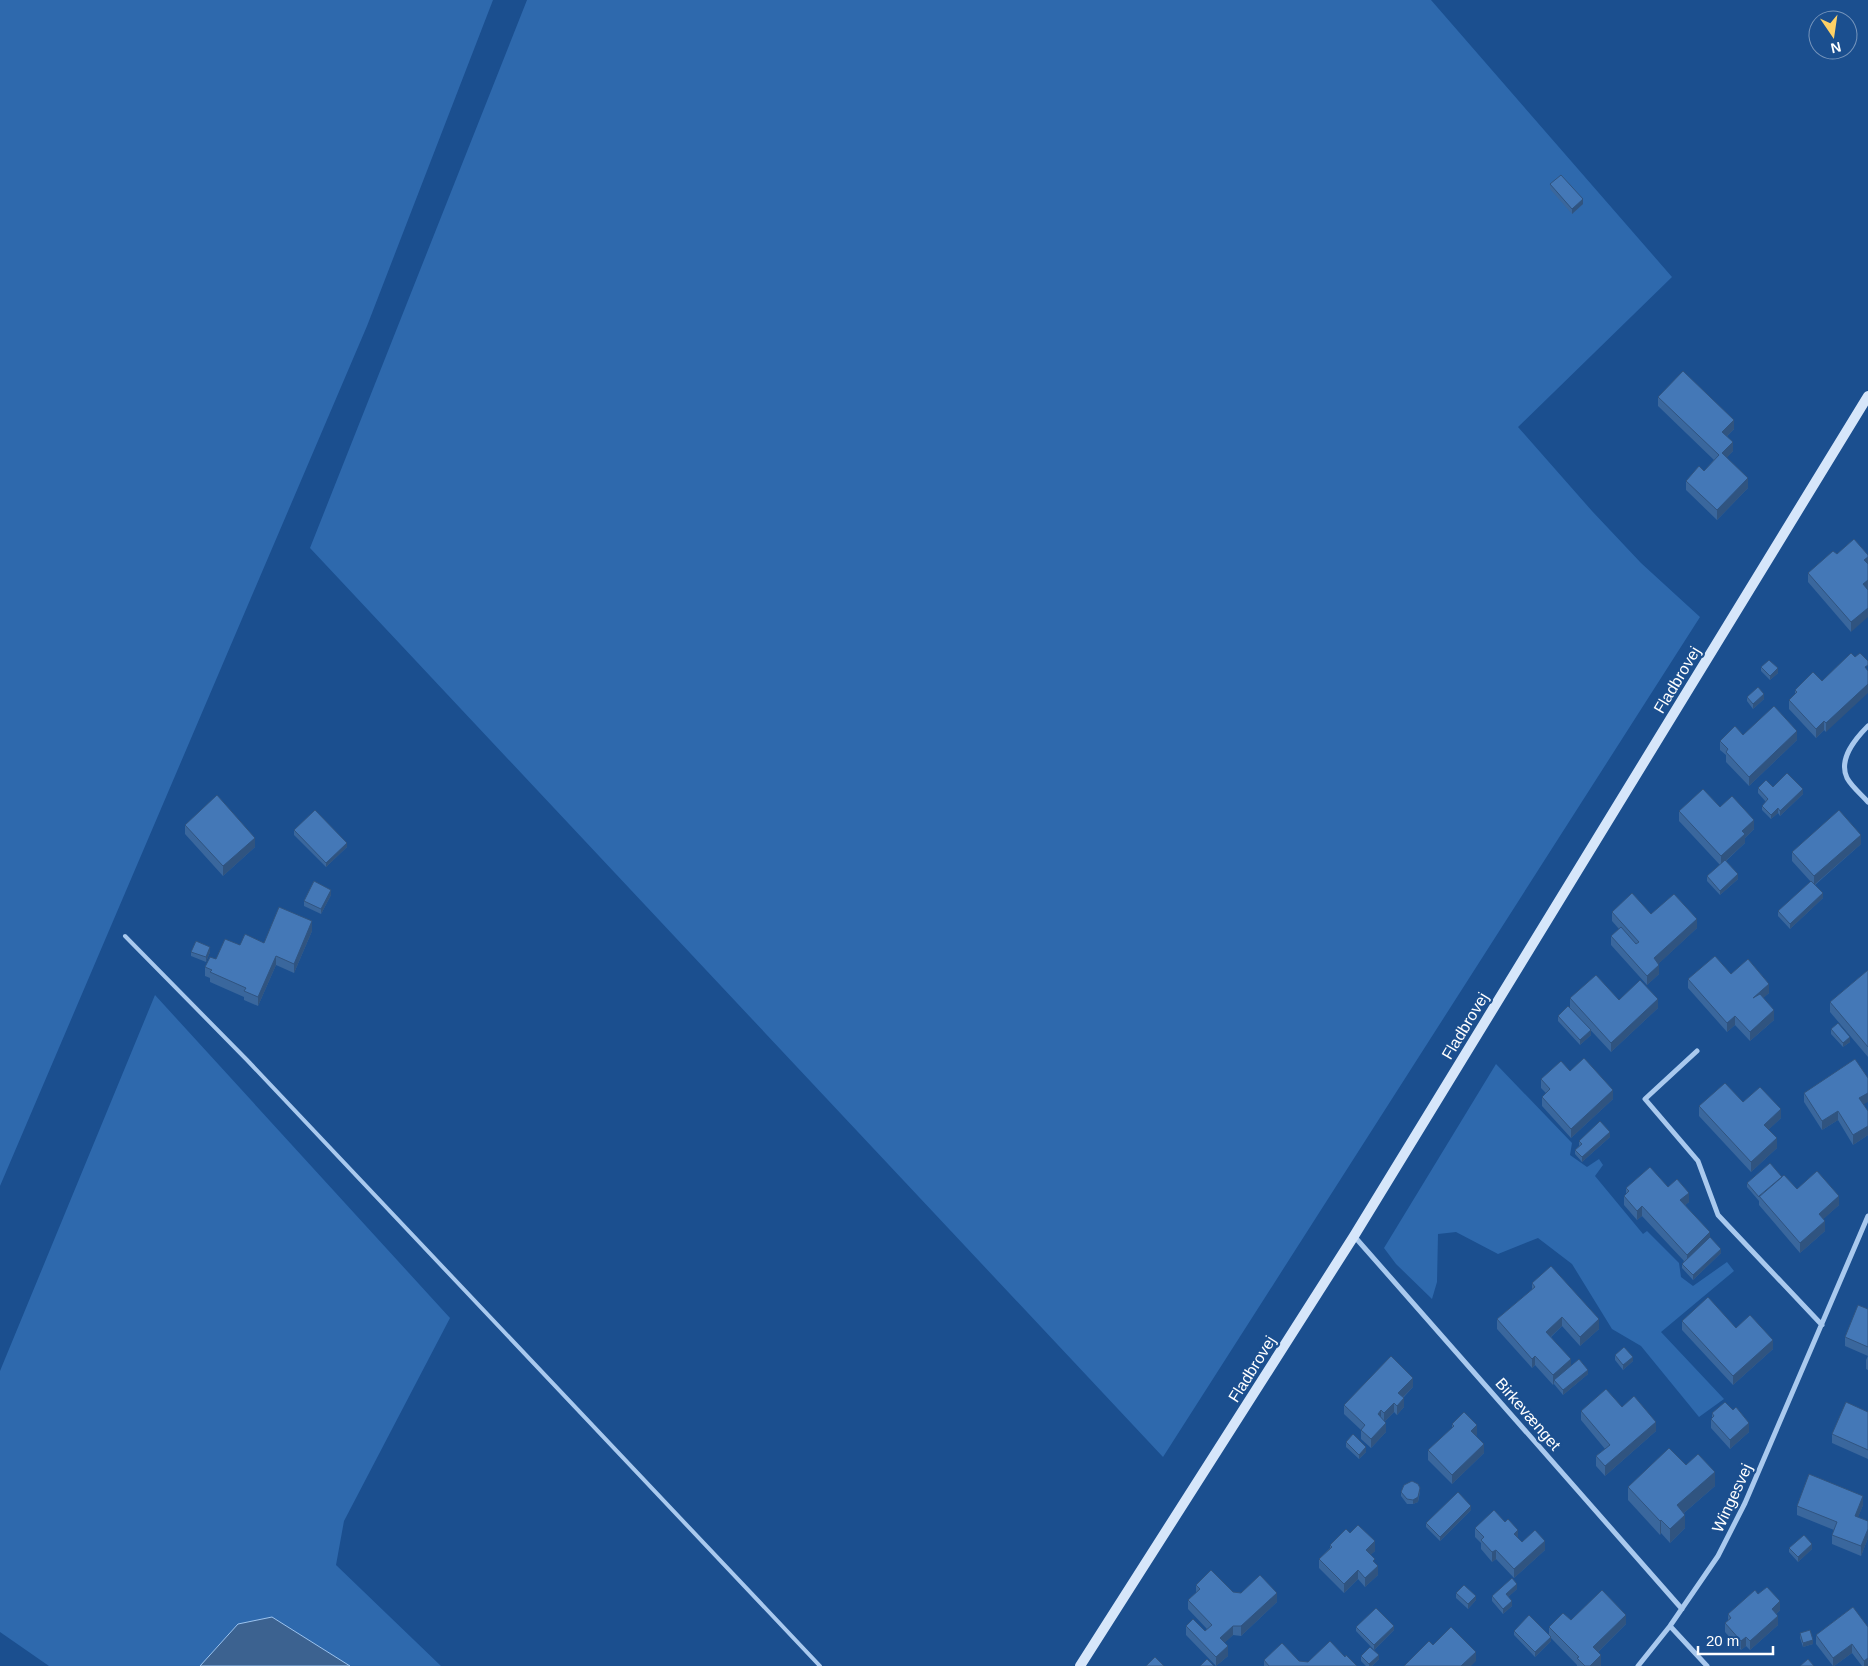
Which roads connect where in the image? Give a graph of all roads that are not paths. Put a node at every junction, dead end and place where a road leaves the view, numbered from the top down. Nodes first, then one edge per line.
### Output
1 (1868, 396) edge
2 (1868, 726) edge
3 (1868, 802) edge
4 (125, 936) dead end
5 (1697, 1051) dead end
6 (1868, 1216) edge
7 (1354, 1236) junction
8 (1822, 1325) junction
9 (1682, 1610) junction
10 (1670, 1626) junction
11 (820, 1666) edge
12 (1080, 1666) edge
13 (1638, 1666) edge
14 (1707, 1666) edge

1 - 7 main road, Fladbrovej
2 - 3 street
4 - 11 lane
5 - 8 street
6 - 8 street, Wingesvej
7 - 9 street, Birkevænget
7 - 12 main road, Fladbrovej
8 - 9 street, Wingesvej
9 - 10 street, Wingesvej
10 - 13 street, Wingesvej
10 - 14 street

